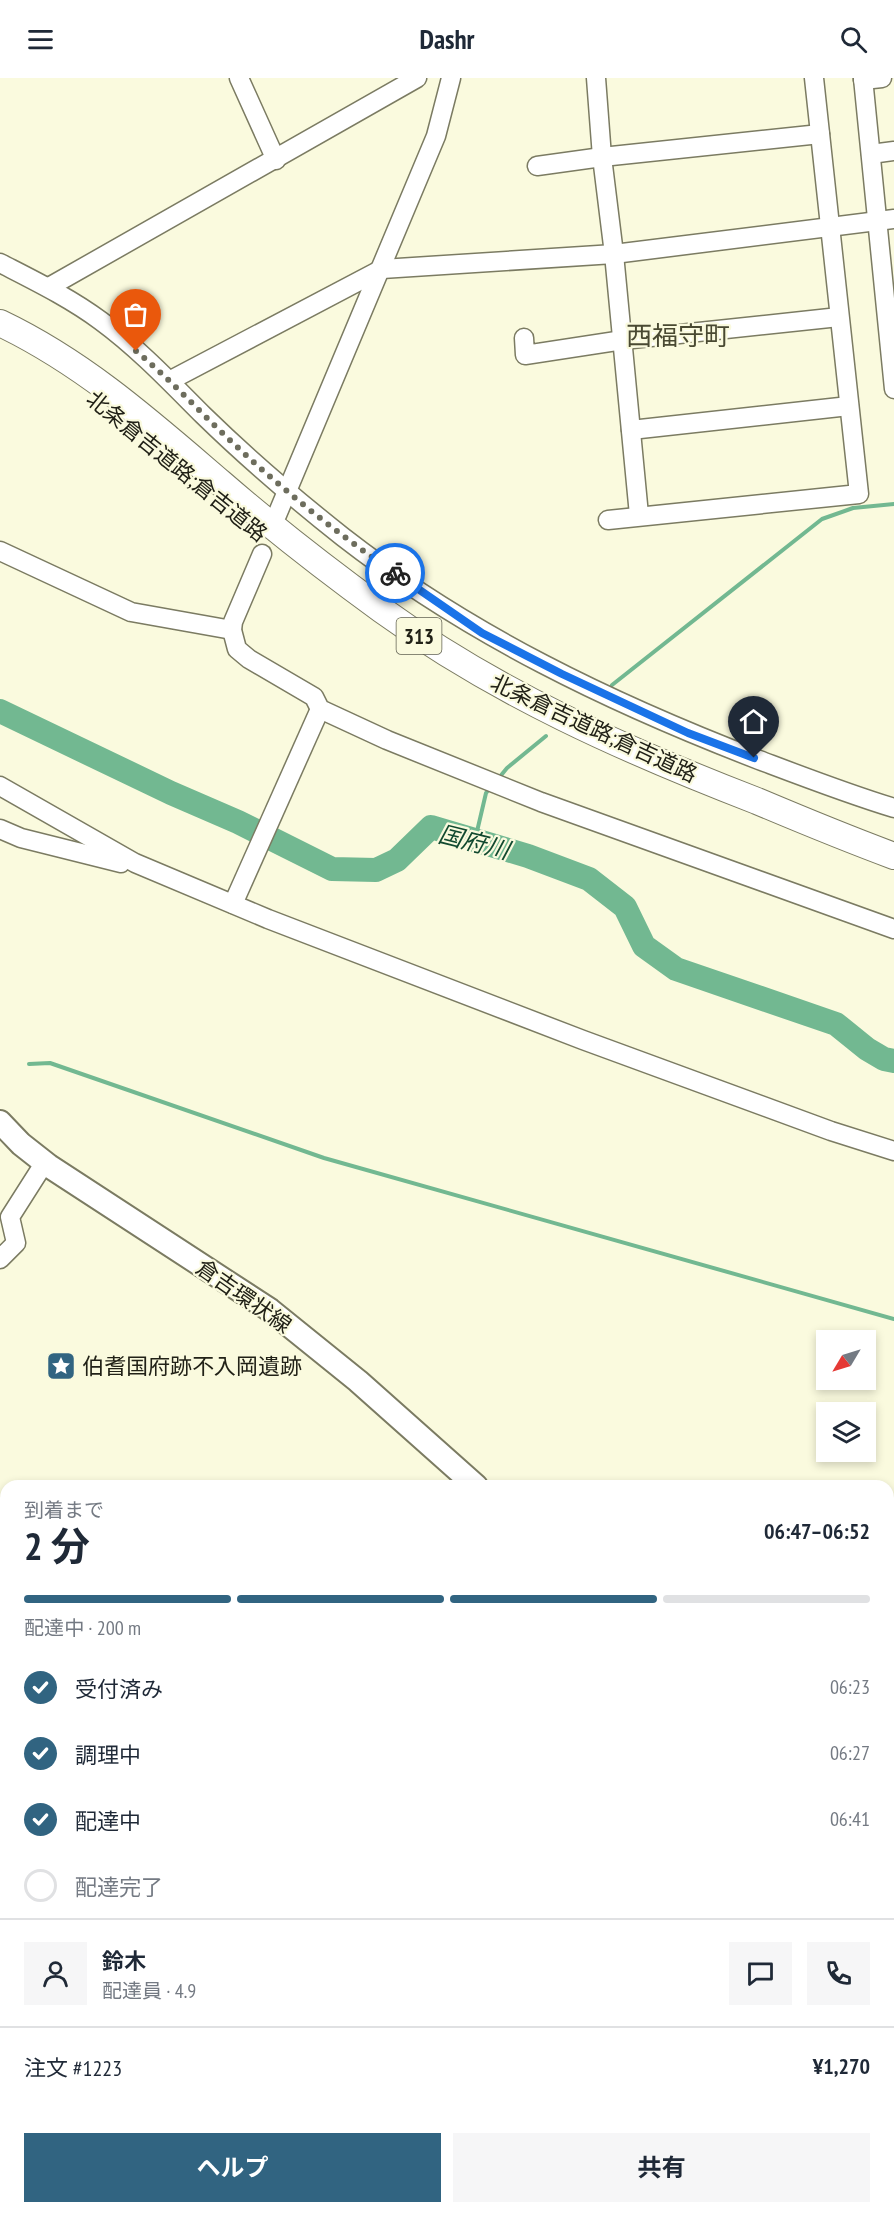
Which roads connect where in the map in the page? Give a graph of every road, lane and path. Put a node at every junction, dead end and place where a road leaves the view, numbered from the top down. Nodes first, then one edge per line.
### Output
1 (239, 78) edge
2 (417, 78) edge
3 (451, 78) edge
4 (596, 78) edge
5 (814, 78) edge
6 (882, 78) edge
7 (863, 79) edge
8 (820, 134) junction
9 (894, 151) edge
10 (871, 154) junction
11 (602, 157) junction
12 (276, 160) junction
13 (537, 166) dead end
14 (886, 220) edge
15 (829, 226) junction
16 (614, 254) junction
17 (0, 263) edge
18 (382, 269) junction
19 (49, 287) junction
20 (889, 291) edge
21 (839, 317) junction
22 (0, 323) edge
23 (524, 338) dead end
24 (623, 340) junction
25 (0, 341) edge
26 (893, 358) edge
27 (171, 380) junction
28 (894, 389) edge
29 (849, 406) junction
30 (631, 430) junction
31 (286, 490) junction
32 (639, 515) junction
33 (277, 516) dead end
34 (608, 520) dead end
35 (0, 551) edge
36 (262, 554) dead end
37 (232, 630) junction
38 (319, 714) junction
39 (0, 786) edge
40 (894, 808) edge
41 (0, 829) edge
42 (894, 856) edge
43 (135, 863) junction
44 (894, 870) edge
45 (233, 904) junction
46 (894, 929) edge
47 (0, 1122) edge
48 (894, 1151) edge
49 (45, 1162) junction
50 (0, 1259) edge
51 (469, 1480) edge

1 - 12 street
2 - 12 street
3 - 18 street
4 - 11 street
5 - 8 street
6 - 7 street
7 - 10 street
8 - 11 street
8 - 15 street
9 - 10 street
10 - 14 street
11 - 13 street
11 - 16 street
12 - 19 street
14 - 15 street
14 - 20 street
15 - 16 street
15 - 21 street
16 - 18 street
16 - 24 street
17 - 19 street
18 - 27 street
18 - 31 street
19 - 27 street
20 - 26 street
21 - 24 street
21 - 29 street
22 - 42 highway, 北条倉吉道路;倉吉道路 / 313
23 - 24 street
24 - 30 street
25 - 44 highway, 北条倉吉道路;倉吉道路 / 313
26 - 28 street
27 - 31 street
29 - 30 street
29 - 32 street
30 - 32 street
31 - 33 street
31 - 40 street
32 - 34 street
35 - 37 street
36 - 37 street
37 - 38 street
38 - 45 street
38 - 46 street
39 - 43 street
41 - 43 street
43 - 45 street
45 - 48 street
47 - 49 main road, 倉吉環状線
49 - 50 street
49 - 51 main road, 倉吉環状線

